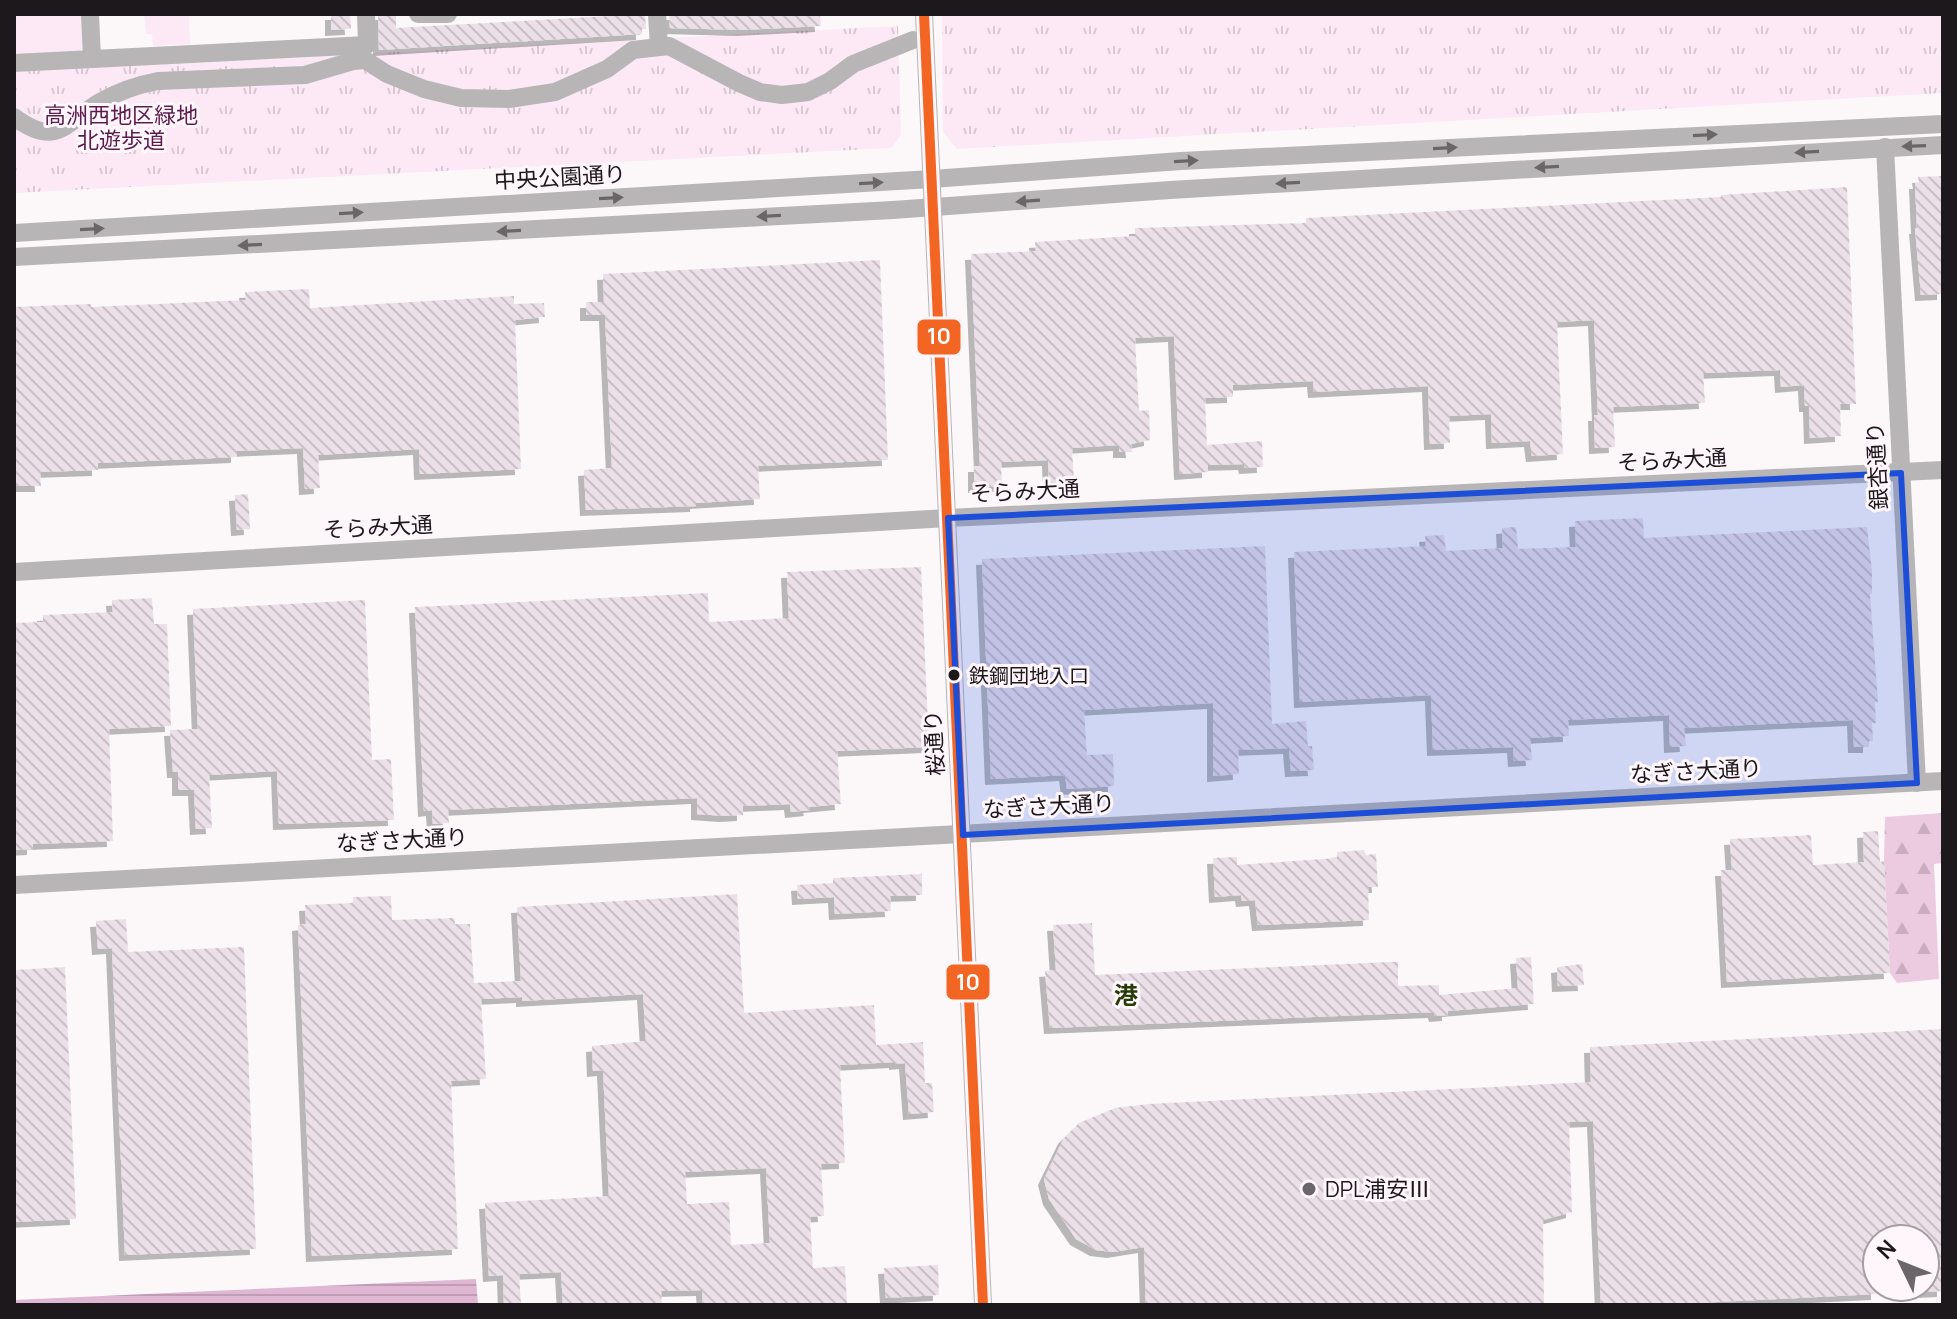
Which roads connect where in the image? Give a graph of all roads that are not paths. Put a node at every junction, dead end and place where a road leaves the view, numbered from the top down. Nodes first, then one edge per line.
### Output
1 (90, 14) edge
2 (366, 14) edge
3 (418, 14) edge
4 (448, 14) edge
5 (657, 14) edge
6 (924, 14) edge
7 (913, 40) dead end
8 (659, 47) junction
9 (353, 53) junction
10 (92, 59) junction
11 (14, 63) edge
12 (14, 117) edge
13 (1943, 124) edge
14 (1943, 145) edge
15 (1885, 147) junction
16 (932, 179) junction
17 (933, 207) junction
18 (14, 233) edge
19 (14, 257) edge
20 (1943, 470) edge
21 (1901, 473) junction
22 (948, 518) junction
23 (14, 572) edge
24 (1943, 781) edge
25 (1917, 783) junction
26 (963, 835) junction
27 (14, 885) edge
28 (983, 1305) edge

1 - 10 street
2 - 9 street
3 - 4 street
5 - 8 street
6 - 16 street, 桜通り
7 - 8 street
8 - 9 street
9 - 10 street
9 - 12 street
10 - 11 street
16 -> 13 street, 中央公園通り
14 -> 15 street
15 -> 17 street
15 - 21 street, 銀杏通り
16 - 17 street, 桜通り
18 -> 16 street, 中央公園通り
17 -> 19 street
17 - 22 street, 桜通り
20 - 21 street, そらみ大通
21 - 22 street, そらみ大通
21 - 25 street, 銀杏通り
22 - 23 street, そらみ大通
22 - 26 street, 桜通り
24 - 25 street, なぎさ大通り
25 - 26 street, なぎさ大通り
26 - 27 street, なぎさ大通り
26 - 28 street, 桜通り

